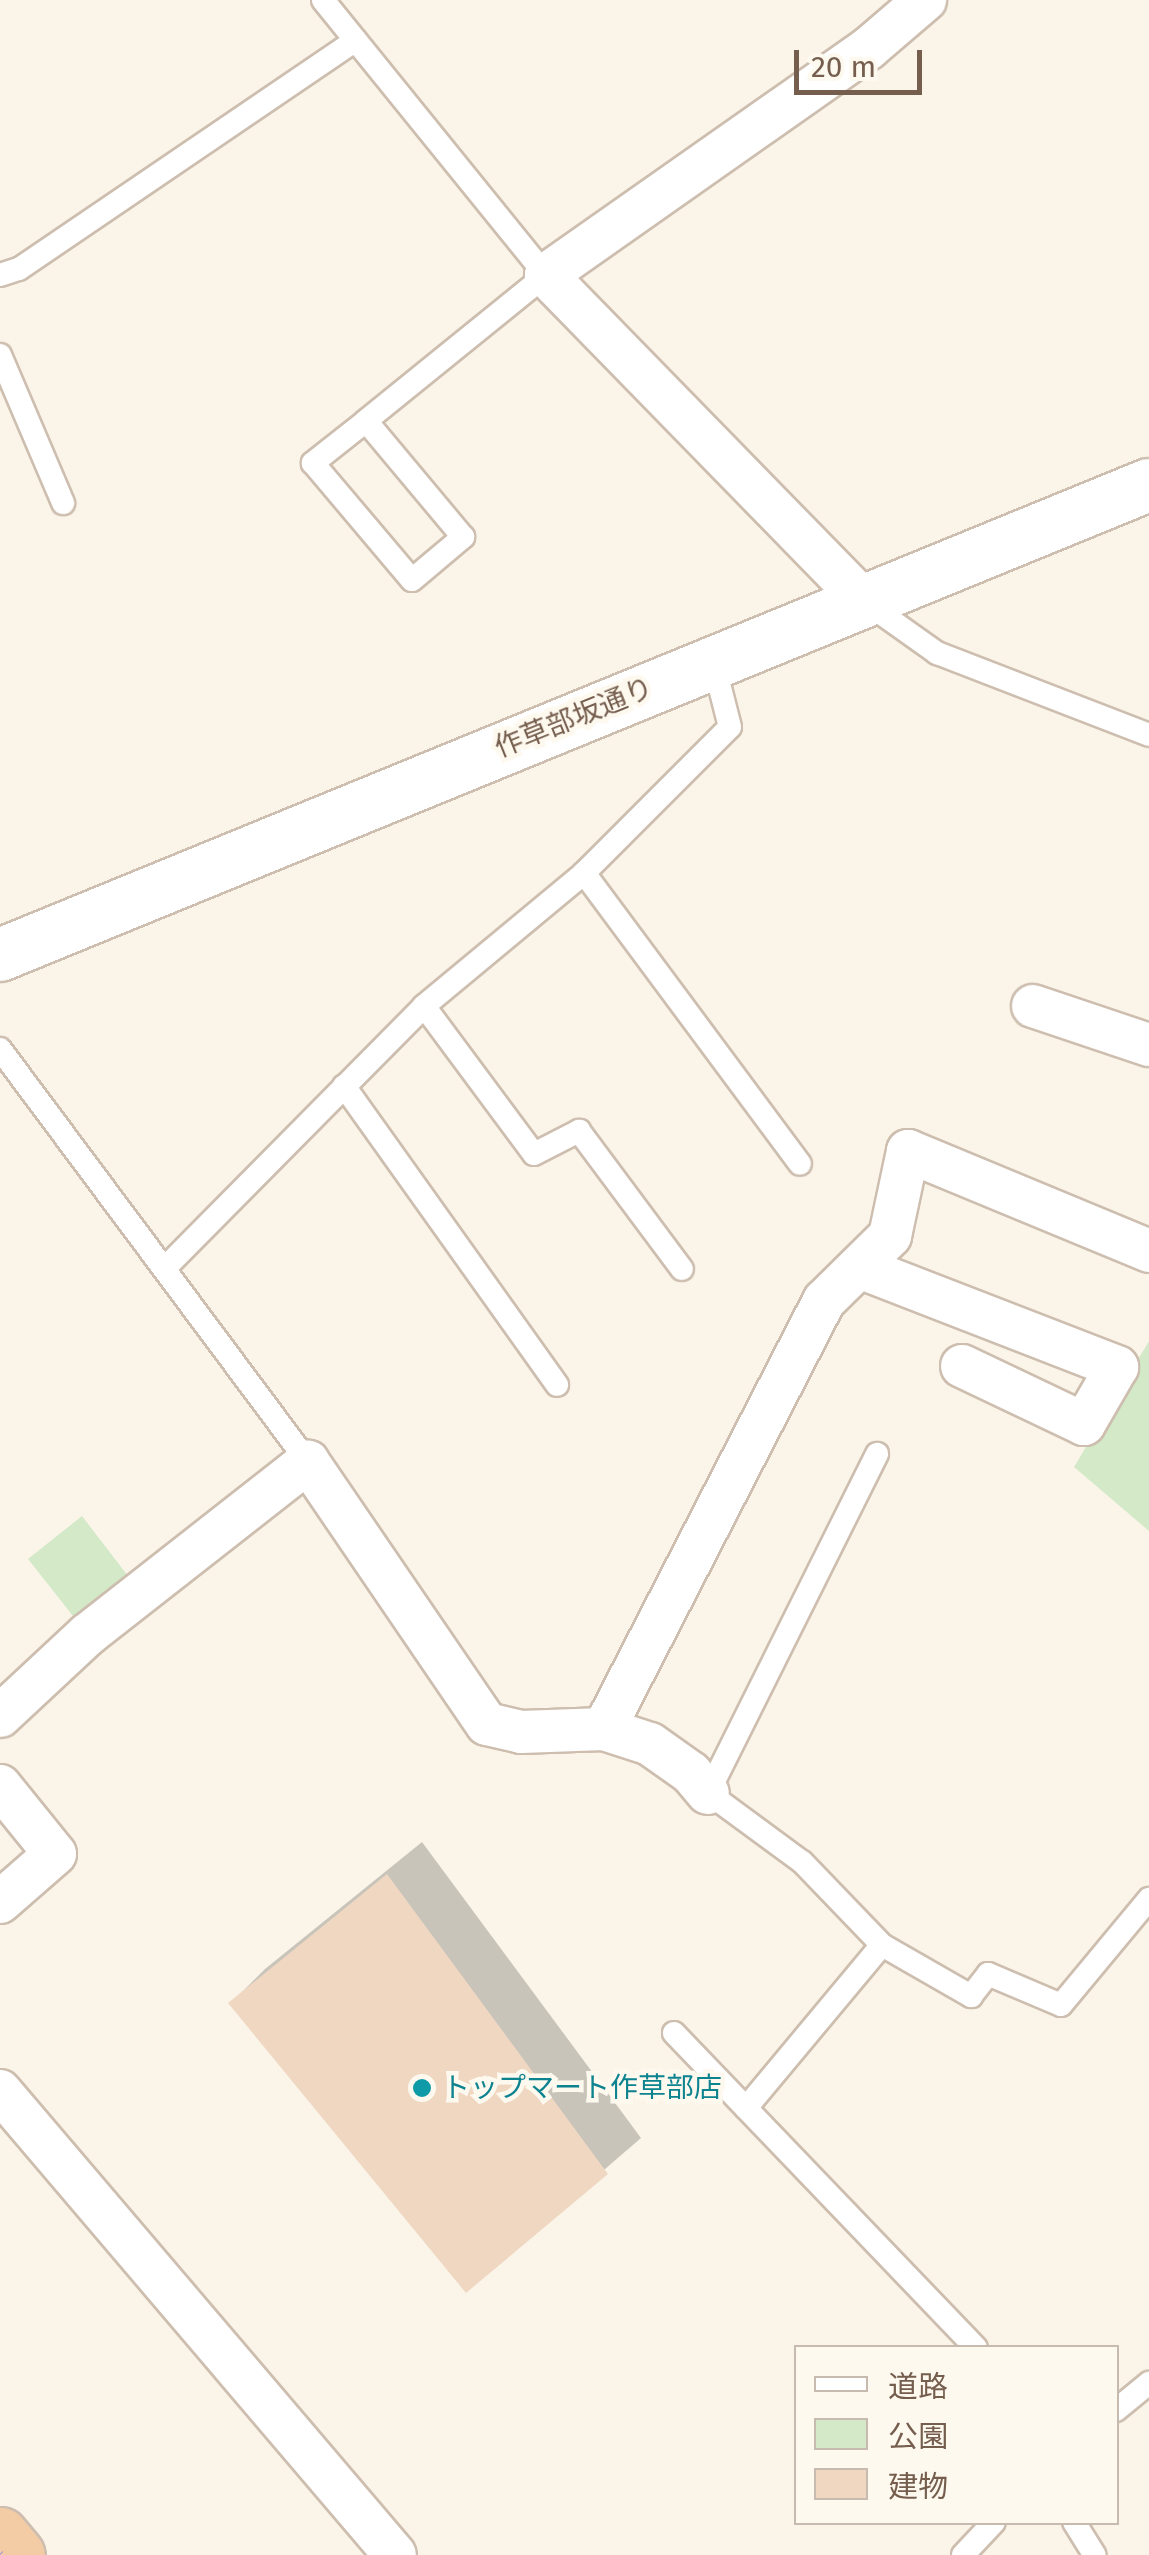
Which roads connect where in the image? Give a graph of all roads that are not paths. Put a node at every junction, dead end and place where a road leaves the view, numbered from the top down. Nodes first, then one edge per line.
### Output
1 (324, 0) edge
2 (926, 0) edge
3 (356, 40) junction
4 (546, 275) junction
5 (0, 276) edge
6 (0, 355) edge
7 (366, 420) junction
8 (1149, 485) edge
9 (63, 503) dead end
10 (863, 600) junction
11 (714, 664) junction
12 (1149, 734) edge
13 (584, 874) junction
14 (0, 955) edge
15 (424, 1006) junction
16 (1032, 1006) dead end
17 (1149, 1045) edge
18 (0, 1048) edge
19 (344, 1086) junction
20 (800, 1164) dead end
21 (1149, 1251) edge
22 (859, 1267) junction
23 (165, 1268) junction
24 (682, 1269) dead end
25 (962, 1366) dead end
26 (558, 1385) dead end
27 (877, 1454) dead end
28 (308, 1462) junction
29 (0, 1716) edge
30 (604, 1729) junction
31 (0, 1786) edge
32 (708, 1793) junction
33 (1149, 1899) edge
34 (0, 1902) edge
35 (882, 1945) junction
36 (674, 2033) dead end
37 (0, 2091) edge
38 (746, 2108) junction
39 (973, 2345) edge
40 (1149, 2383) edge
41 (1119, 2408) edge
42 (991, 2525) edge
43 (1076, 2525) edge
44 (0, 2535) edge
45 (17, 2555) edge
46 (395, 2555) edge
47 (963, 2555) edge
48 (1095, 2555) edge

1 - 3 lane
2 - 4 street
3 - 4 lane
3 - 5 lane
4 - 7 lane
4 - 10 street
6 - 9 lane
7 - 7 lane
8 - 10 street, 作草部坂通り
10 - 11 street, 作草部坂通り
10 - 12 lane
11 - 13 lane
11 - 14 street, 作草部坂通り
13 - 15 lane
13 - 20 lane
15 - 19 lane
15 - 24 lane
16 - 17 street
18 - 23 lane
19 - 23 lane
19 - 26 lane
21 - 22 street
22 - 25 street
22 - 30 street
23 - 28 lane
27 - 32 lane
28 - 29 street
28 - 30 street
30 - 32 street
31 - 34 street
32 - 35 lane
33 - 35 lane
35 - 38 lane
36 - 38 lane
37 - 46 street
38 - 39 lane
40 - 41 lane
42 - 47 lane
43 - 48 lane
44 - 45 highway

